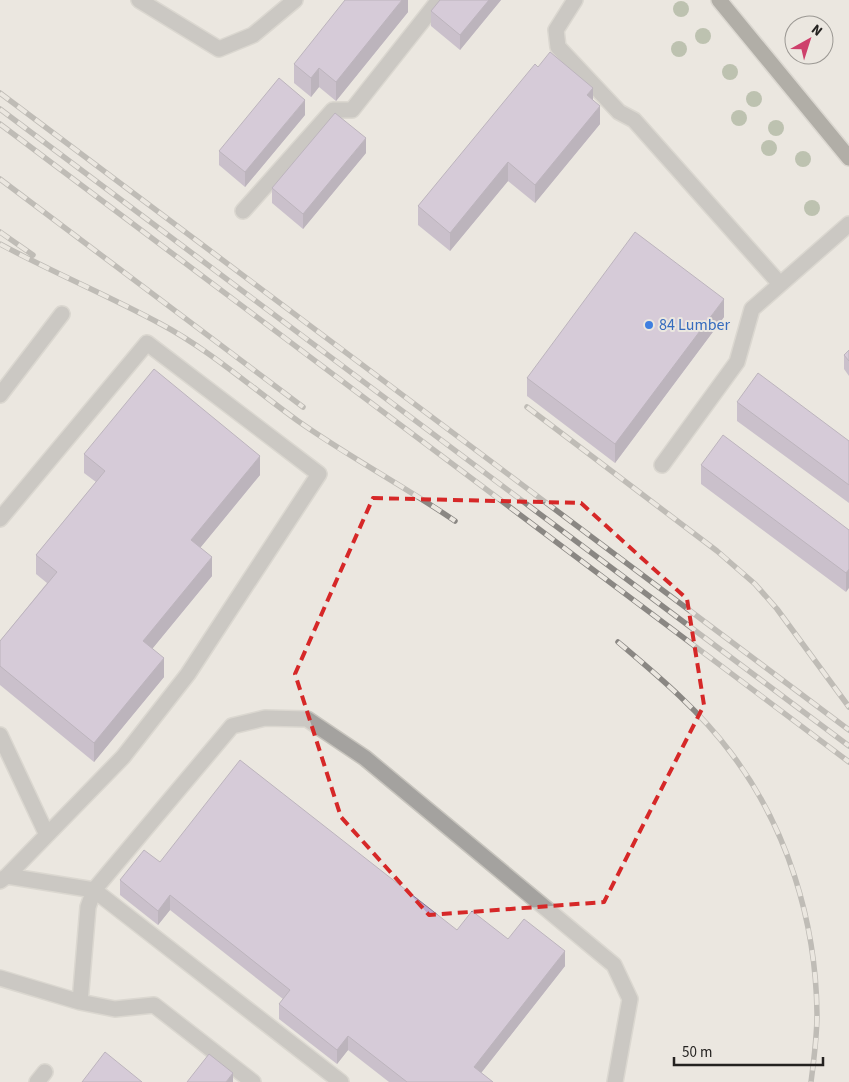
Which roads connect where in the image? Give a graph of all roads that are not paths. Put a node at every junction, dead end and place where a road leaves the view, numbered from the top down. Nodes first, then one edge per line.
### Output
1 (139, 0) edge
2 (295, 0) edge
3 (439, 0) edge
4 (575, 0) edge
5 (719, 0) edge
6 (849, 158) edge
7 (243, 211) dead end
8 (849, 224) edge
9 (780, 284) junction
10 (62, 314) dead end
11 (0, 395) edge
12 (662, 465) dead end
13 (0, 518) edge
14 (0, 735) edge
15 (47, 835) junction
16 (4, 878) edge
17 (94, 890) junction
18 (0, 978) edge
19 (80, 1002) junction
20 (253, 1082) edge
21 (341, 1082) edge
22 (615, 1082) edge

1 - 2 lane
3 - 7 lane
4 - 9 lane
5 - 6 main road
8 - 9 lane
9 - 12 lane
10 - 11 lane
13 - 15 lane
14 - 15 lane
15 - 16 lane
16 - 17 lane
17 - 19 lane
17 - 21 lane
17 - 22 lane
18 - 19 lane
19 - 20 lane

